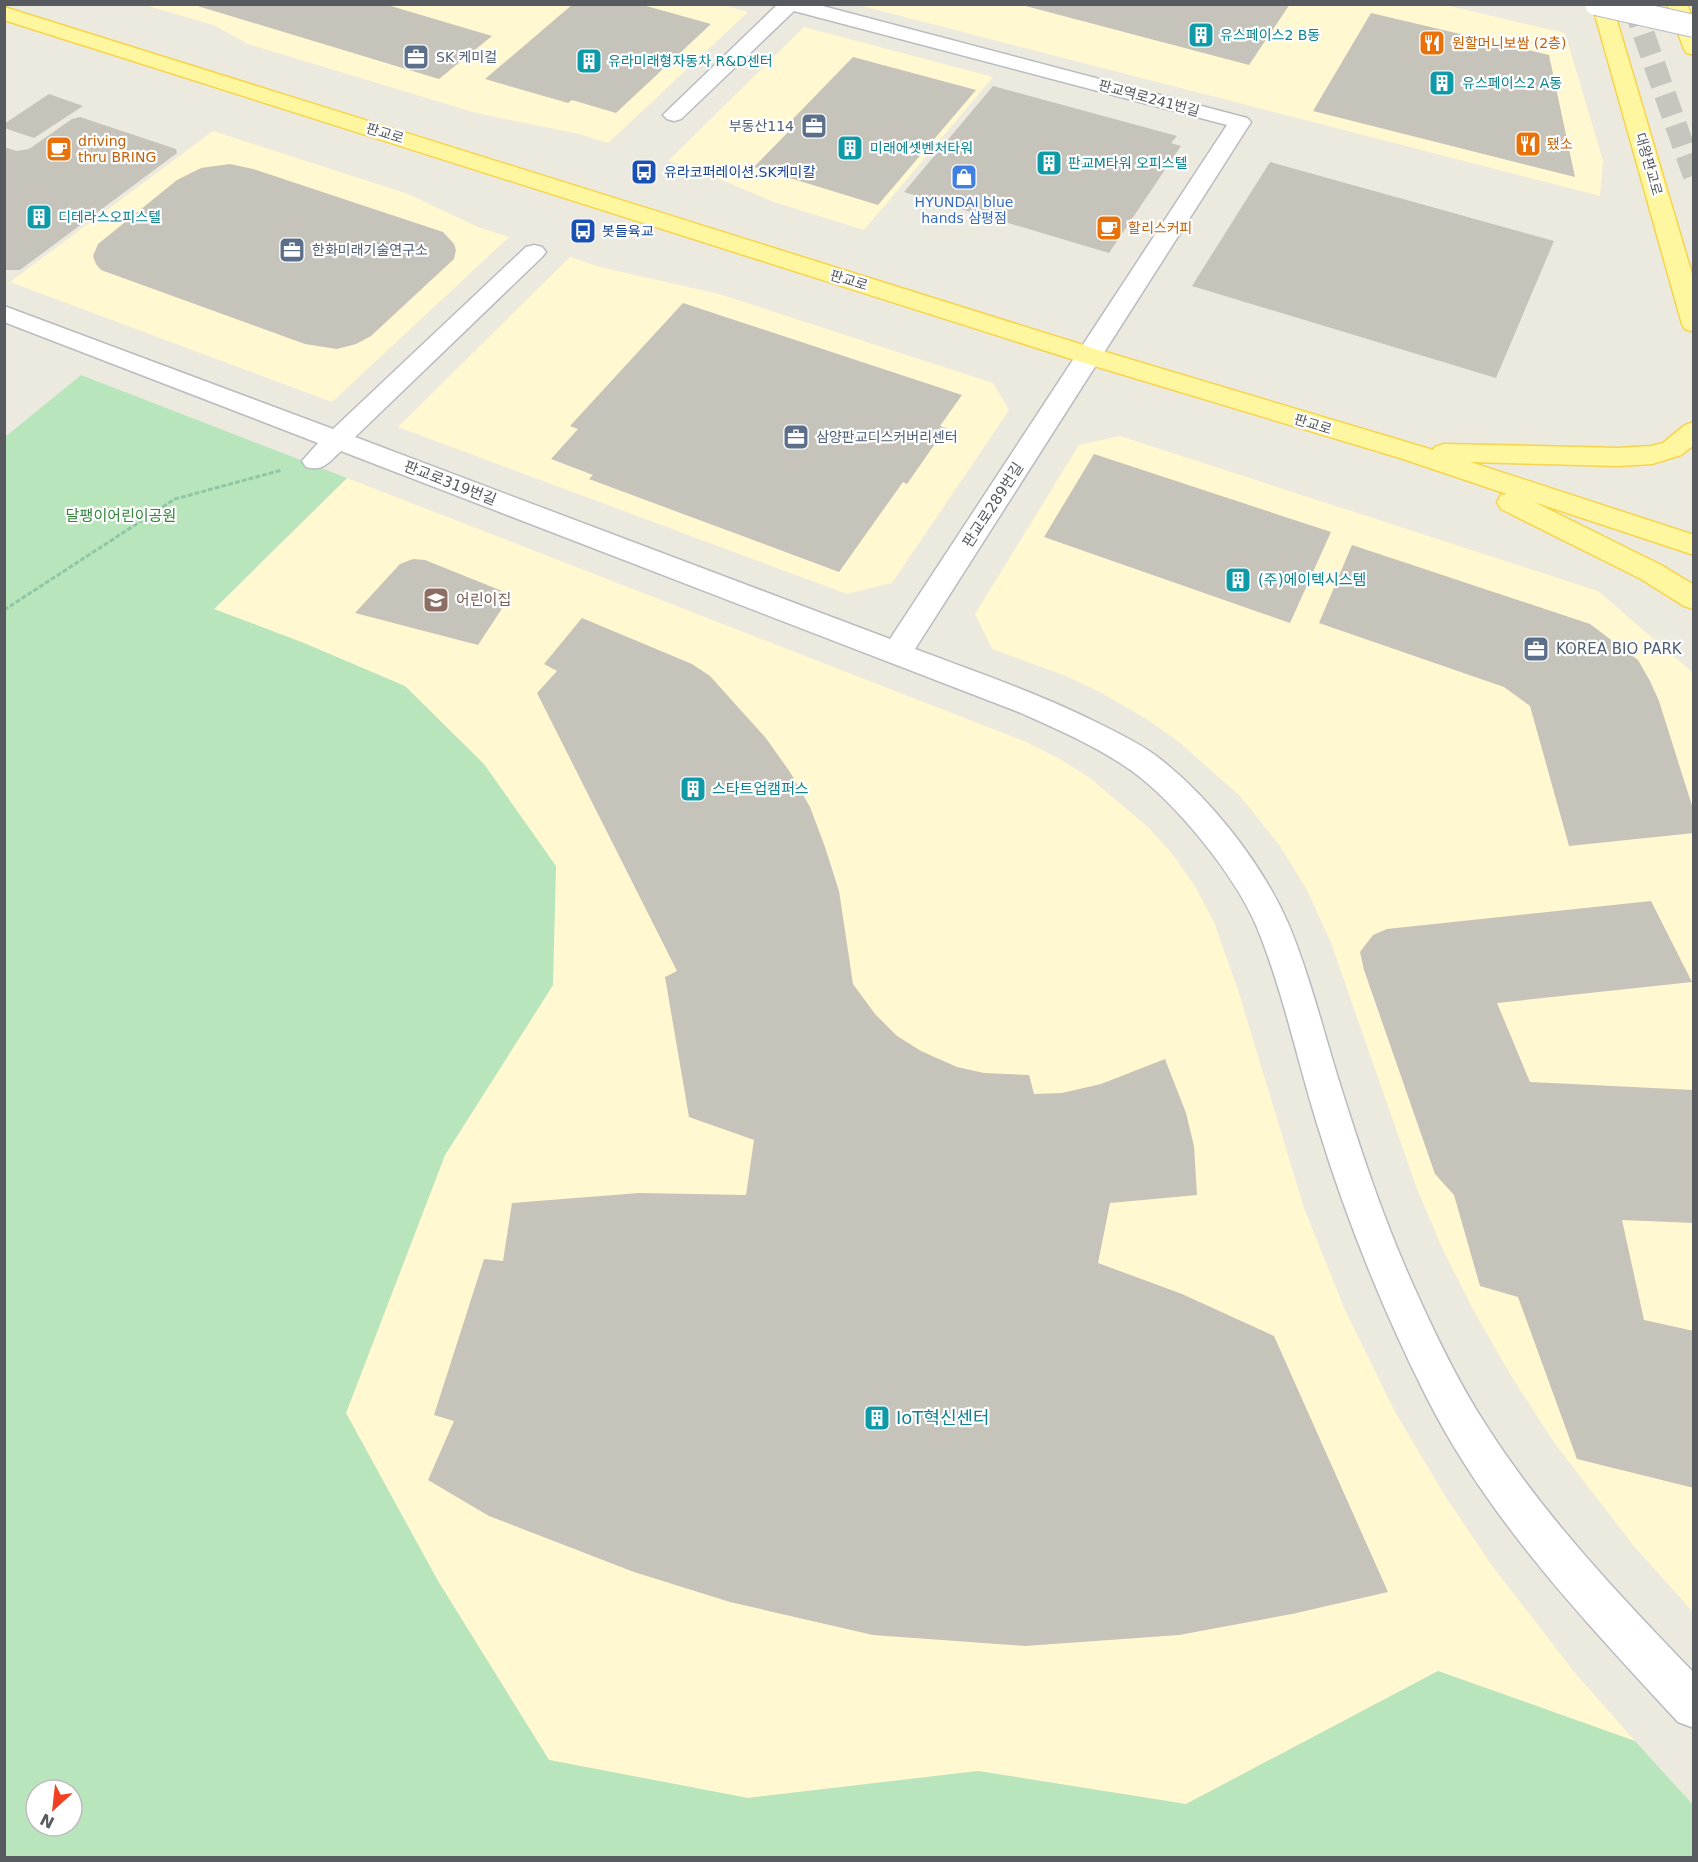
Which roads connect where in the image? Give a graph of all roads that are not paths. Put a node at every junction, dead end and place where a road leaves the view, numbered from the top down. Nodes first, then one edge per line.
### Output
1 (790, 4) edge
2 (1596, 4) edge
3 (1602, 4) edge
4 (1677, 4) edge
5 (4, 13) edge
6 (1694, 26) edge
7 (1694, 49) edge
8 (674, 115) dead end
9 (534, 252) dead end
10 (4, 313) edge
11 (1694, 324) edge
12 (1090, 356) junction
13 (1694, 431) edge
14 (1409, 452) junction
15 (315, 461) road end
16 (1694, 545) edge
17 (1694, 599) edge
18 (896, 654) junction
19 (1694, 1706) edge

1 - 8 street
1 - 12 street, 판교역로241번길
2 - 6 street, bridge
3 - 11 main road, 대왕판교로
4 - 7 main road
5 - 12 main road, 판교로
9 - 15 street
10 - 18 street, 판교로319번길
12 - 14 main road, 판교로
12 - 18 street, 판교로289번길
13 - 14 main road
14 - 16 main road, 판교로
14 - 17 main road
18 - 19 street, 판교로319번길

